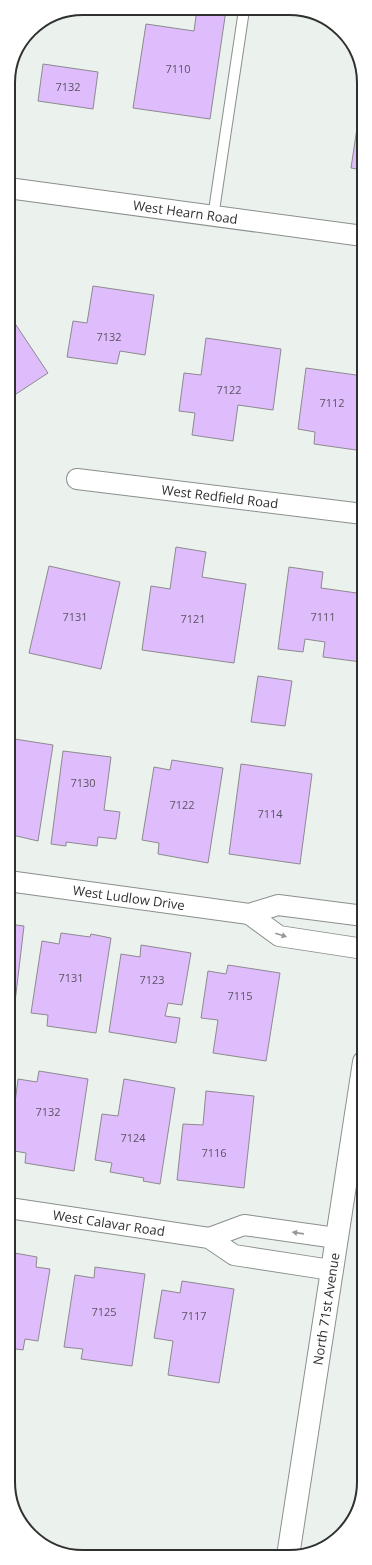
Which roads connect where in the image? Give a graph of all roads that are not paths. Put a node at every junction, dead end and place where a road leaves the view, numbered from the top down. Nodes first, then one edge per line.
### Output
1 (243, 15) edge
2 (15, 189) edge
3 (214, 217) junction
4 (357, 235) edge
5 (77, 479) dead end
6 (357, 513) edge
7 (15, 882) edge
8 (313, 908) junction
9 (249, 914) junction
10 (357, 915) edge
11 (309, 941) junction
12 (357, 948) edge
13 (357, 1106) edge
14 (15, 1209) edge
15 (264, 1228) junction
16 (209, 1238) junction
17 (336, 1238) junction
18 (261, 1260) junction
19 (331, 1270) junction
20 (289, 1550) edge

1 - 3 lane
2 - 3 street, West Hearn Road
3 - 4 street, West Hearn Road
5 - 6 street, West Redfield Road
7 - 9 street, West Ludlow Drive
8 - 9 street, West Ludlow Drive
8 - 10 street, West Ludlow Drive
8 - 11 street
9 -> 11 street, West Ludlow Drive
11 - 12 street, West Ludlow Drive
13 - 17 street, North 71st Avenue
14 - 16 street, West Calavar Road
15 - 16 street, West Calavar Road
17 -> 15 street, West Calavar Road
15 - 18 street
16 - 18 street, West Calavar Road
17 - 19 street, North 71st Avenue
18 - 19 street, West Calavar Road
19 - 20 street, North 71st Avenue

